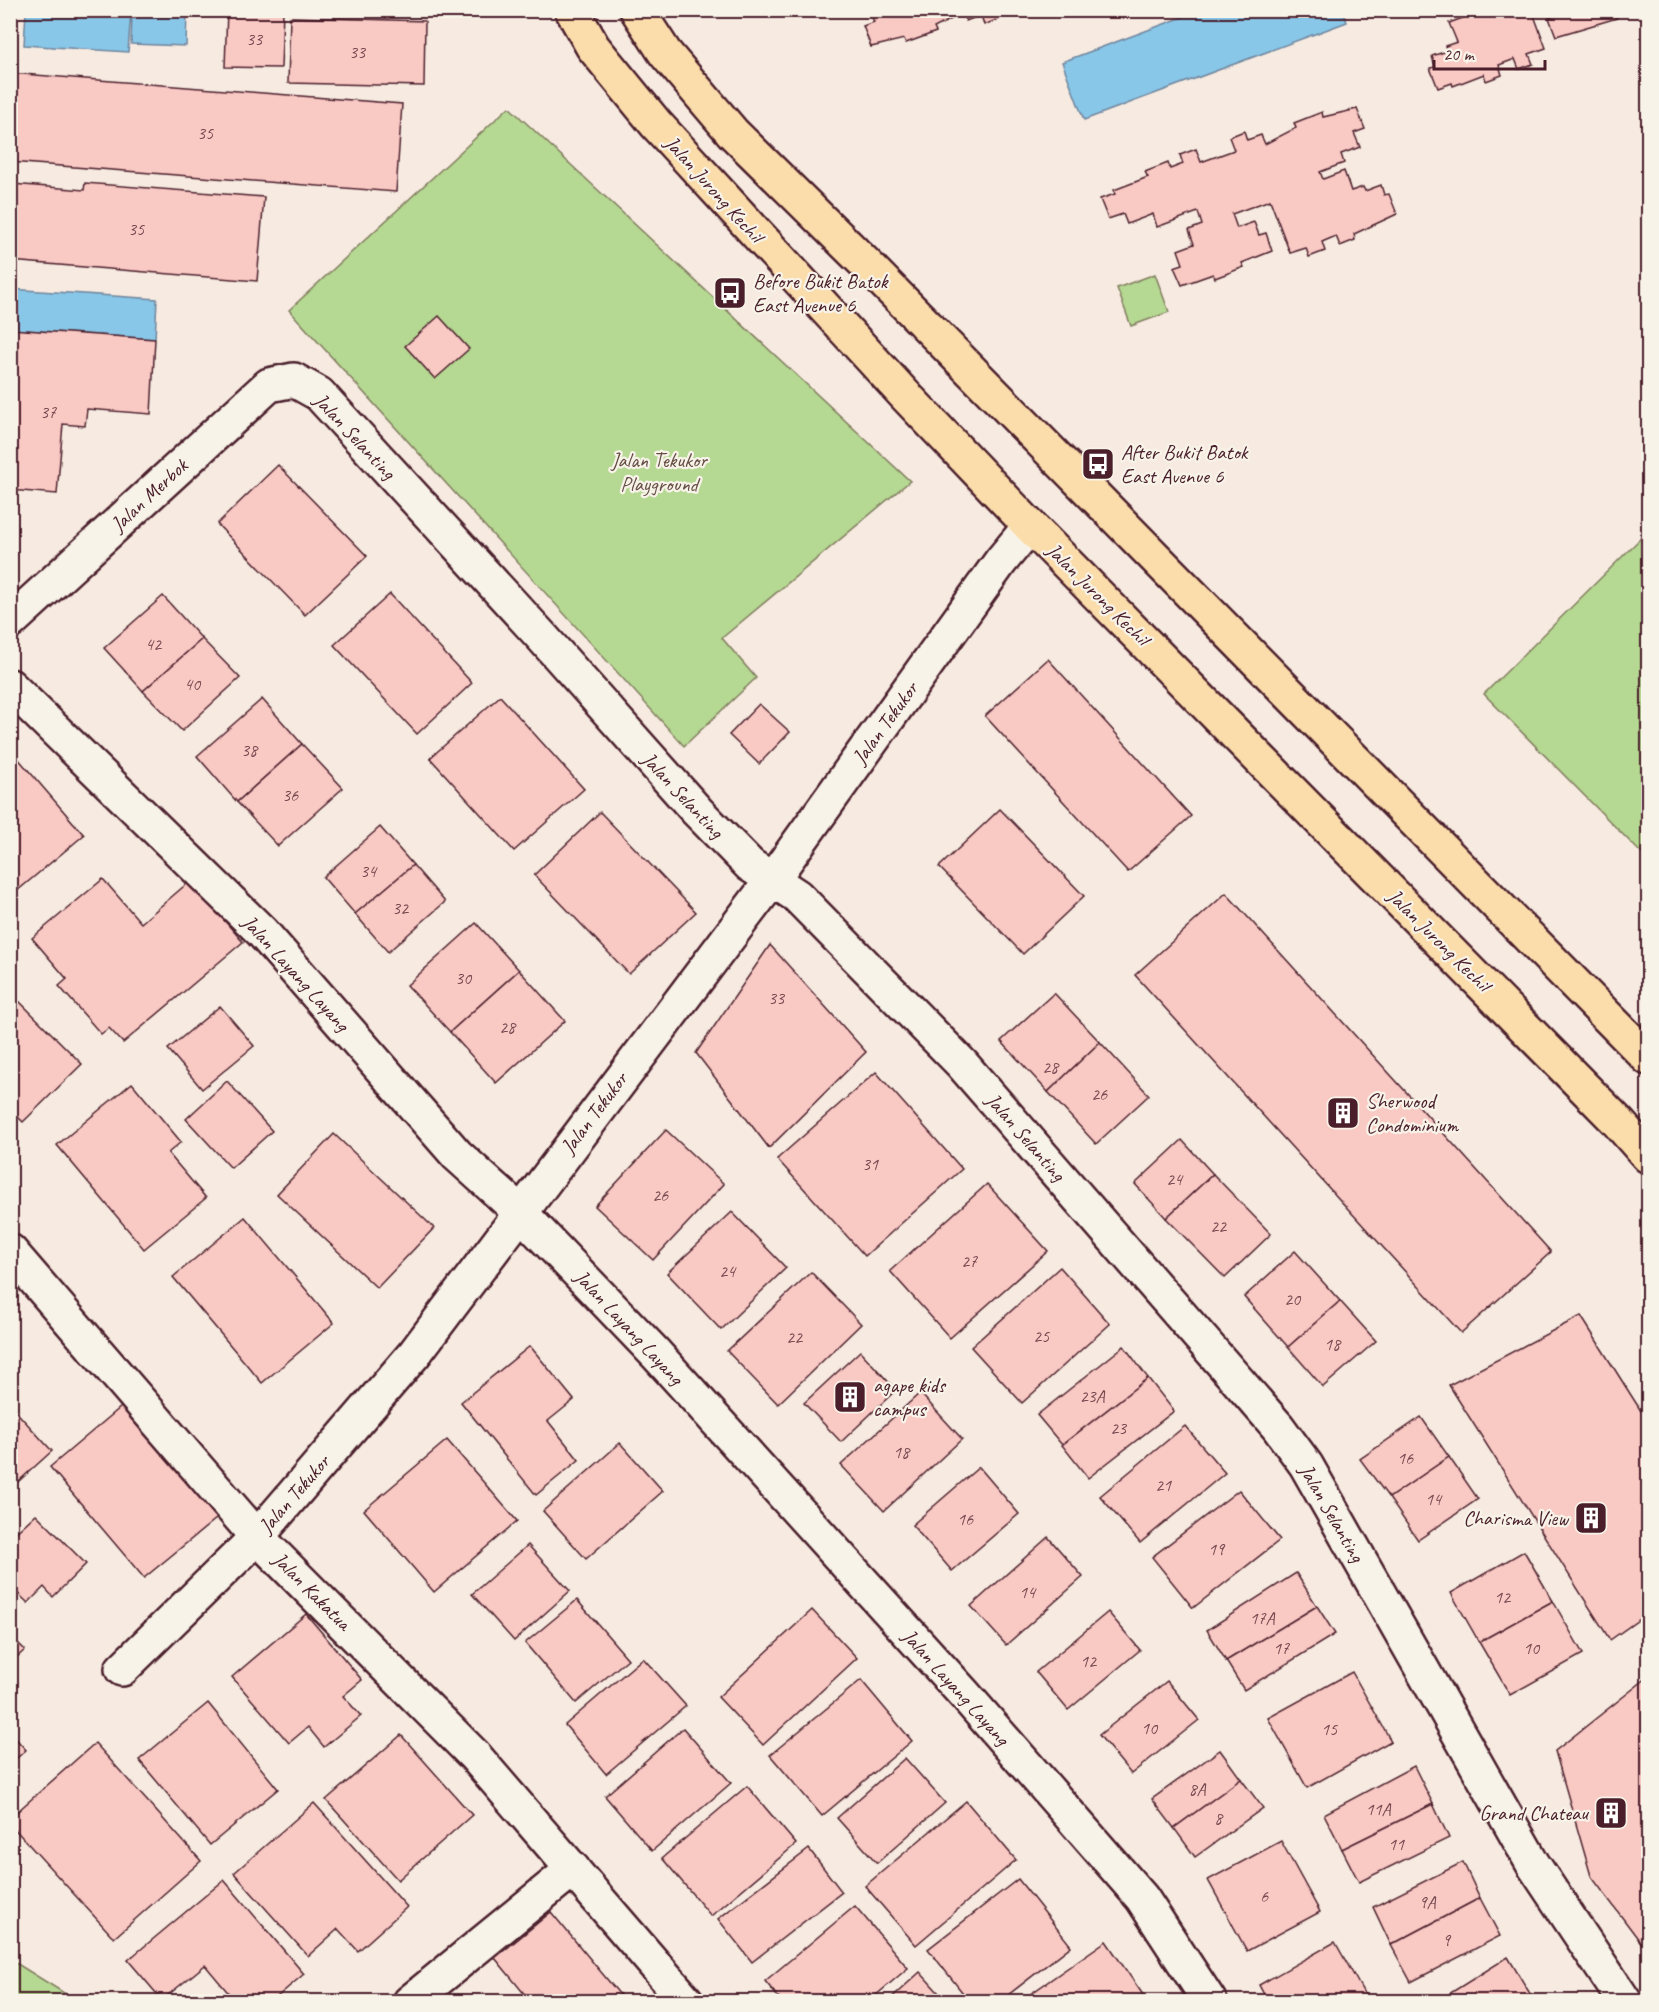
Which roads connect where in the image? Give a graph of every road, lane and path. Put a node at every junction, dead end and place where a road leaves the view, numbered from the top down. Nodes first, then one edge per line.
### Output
1 (548, 10) edge
2 (572, 10) edge
3 (637, 10) edge
4 (663, 10) edge
5 (593, 46) junction
6 (665, 53) junction
7 (294, 380) joint
8 (1030, 526) junction
9 (10, 622) edge
10 (10, 686) edge
11 (772, 880) junction
12 (1648, 1058) edge
13 (1648, 1156) edge
14 (519, 1211) junction
15 (10, 1251) edge
16 (257, 1537) junction
17 (122, 1669) dead end
18 (573, 1869) junction
19 (410, 2001) edge
20 (687, 2001) edge
21 (1210, 2001) edge
22 (1625, 2001) edge

1 - 5 main road
2 - 5 main road, Jalan Jurong Kechil
3 - 6 main road
4 - 6 main road
5 - 8 main road, Jalan Jurong Kechil
6 - 12 main road
7 - 9 street, Jalan Merbok
7 - 11 street, Jalan Selanting
8 - 11 street, Jalan Tekukor
8 - 13 main road, Jalan Jurong Kechil
10 - 14 street, Jalan Layang Layang
11 - 14 street, Jalan Tekukor
11 - 22 street, Jalan Selanting
14 - 16 street, Jalan Tekukor
14 - 21 street, Jalan Layang Layang
15 - 16 street, Jalan Kakatua
16 - 17 street, Jalan Tekukor
16 - 18 street, Jalan Kakatua
18 - 19 street
18 - 20 street, Jalan Kakatua

